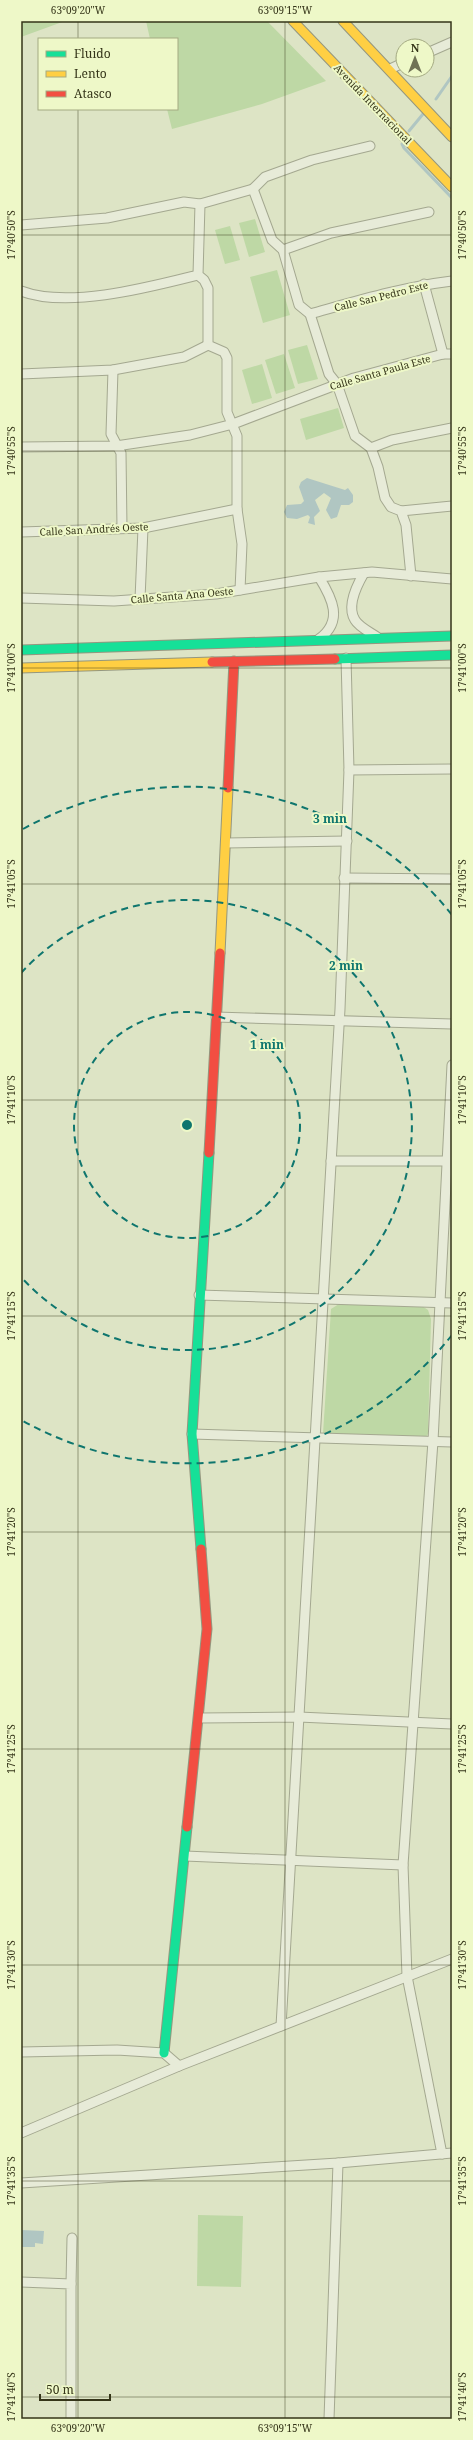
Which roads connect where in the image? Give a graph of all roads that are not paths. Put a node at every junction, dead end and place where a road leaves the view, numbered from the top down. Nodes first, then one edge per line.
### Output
1 (293, 21) edge
2 (343, 21) edge
3 (452, 42) edge
4 (435, 49) edge
5 (395, 67) edge
6 (390, 69) junction
7 (452, 137) edge
8 (370, 146) dead end
9 (451, 186) edge
10 (253, 190) junction
11 (200, 204) junction
12 (429, 212) dead end
13 (21, 225) edge
14 (283, 250) junction
15 (198, 275) junction
16 (452, 281) edge
17 (424, 284) junction
18 (21, 291) edge
19 (310, 314) junction
20 (208, 345) junction
21 (448, 354) edge
22 (113, 370) junction
23 (21, 374) edge
24 (337, 384) junction
25 (233, 424) junction
26 (452, 428) edge
27 (116, 446) junction
28 (21, 447) edge
29 (371, 448) junction
30 (452, 506) edge
31 (237, 509) junction
32 (401, 512) junction
33 (122, 528) junction
34 (143, 528) junction
35 (21, 532) edge
36 (364, 573) junction
37 (411, 576) junction
38 (319, 577) junction
39 (452, 579) edge
40 (240, 590) junction
41 (21, 598) edge
42 (140, 599) junction
43 (439, 636) junction
44 (452, 636) edge
45 (377, 637) junction
46 (319, 639) junction
47 (250, 641) junction
48 (21, 650) edge
49 (452, 654) edge
50 (438, 655) junction
51 (346, 658) junction
52 (234, 661) junction
53 (249, 661) junction
54 (21, 668) edge
55 (452, 768) edge
56 (349, 770) junction
57 (347, 841) junction
58 (226, 843) junction
59 (344, 878) junction
60 (452, 879) edge
61 (216, 1017) junction
62 (339, 1020) junction
63 (452, 1024) edge
64 (452, 1065) edge
65 (331, 1161) junction
66 (449, 1161) edge
67 (199, 1295) junction
68 (322, 1298) junction
69 (439, 1303) junction
70 (452, 1303) edge
71 (192, 1434) junction
72 (316, 1437) junction
73 (433, 1441) junction
74 (452, 1442) edge
75 (299, 1717) junction
76 (200, 1718) junction
77 (412, 1722) junction
78 (452, 1724) edge
79 (185, 1856) junction
80 (289, 1859) junction
81 (403, 1865) junction
82 (452, 1958) edge
83 (407, 1976) junction
84 (281, 2026) junction
85 (21, 2052) edge
86 (164, 2053) junction
87 (179, 2066) junction
88 (21, 2133) edge
89 (452, 2153) edge
90 (442, 2154) junction
91 (338, 2163) junction
92 (21, 2183) edge
93 (72, 2238) dead end
94 (21, 2282) edge
95 (71, 2284) junction
96 (71, 2419) edge
97 (329, 2419) edge

1 - 9 street, Avenida Internacional
2 - 6 street
3 - 4 street
5 - 6 street
6 - 7 street
8 - 10 street
10 - 11 street
10 - 14 street
11 - 13 street
11 - 15 street
12 - 14 street
14 - 19 street
15 - 18 street
15 - 20 street
16 - 17 street, Calle San Pedro Este
17 - 19 street, Calle San Pedro Este
17 - 21 street
19 - 24 street
20 - 22 street
20 - 25 street
21 - 24 street, Calle Santa Paula Este
22 - 23 street
22 - 27 street
24 - 25 street, Calle Santa Paula Este
24 - 29 street
25 - 27 street, Calle Santa Paula Este
25 - 31 street
26 - 29 street
27 - 28 street, Calle Santa Paula Este
27 - 33 street
29 - 32 street
30 - 32 street
31 - 34 street, Calle San Andrés Oeste
31 - 40 street
32 - 37 street
33 - 34 street, Calle San Andrés Oeste
33 - 35 street, Calle San Andrés Oeste
34 - 42 street
36 - 37 street, Calle Santa Ana Oeste
36 - 38 street, Calle Santa Ana Oeste
36 - 45 street
37 - 39 street, Calle Santa Ana Oeste
38 - 40 street, Calle Santa Ana Oeste
38 - 46 street
40 - 42 street, Calle Santa Ana Oeste
41 - 42 street, Calle Santa Ana Oeste
43 - 44 street
43 - 45 street
43 - 50 street
45 - 46 street
46 - 47 street
47 - 48 street
47 - 53 street
49 - 50 street
50 - 51 street
51 - 53 street
51 - 56 street
52 - 53 street
52 - 54 street
52 - 58 street
55 - 56 street
56 - 57 street
57 - 58 street
57 - 59 street
58 - 61 street
59 - 60 street
59 - 62 street
61 - 62 street
61 - 67 street
62 - 63 street
62 - 65 street
64 - 66 street
65 - 66 street
65 - 68 street
66 - 69 street
67 - 68 street
67 - 71 street
68 - 69 street
68 - 72 street
69 - 70 street
69 - 73 street
71 - 72 street
71 - 76 street
72 - 73 street
72 - 75 street
73 - 74 street
73 - 77 street
75 - 76 street
75 - 77 street
75 - 80 street
76 - 79 street
77 - 78 street
77 - 81 street
79 - 80 street
79 - 86 street
80 - 81 street
80 - 84 street
81 - 83 street
82 - 83 street
83 - 84 street
83 - 90 street
84 - 87 street
85 - 86 street
86 - 87 street
87 - 88 street
89 - 90 street
90 - 91 street
91 - 92 street
91 - 97 street
93 - 95 street
94 - 95 street
95 - 96 street

